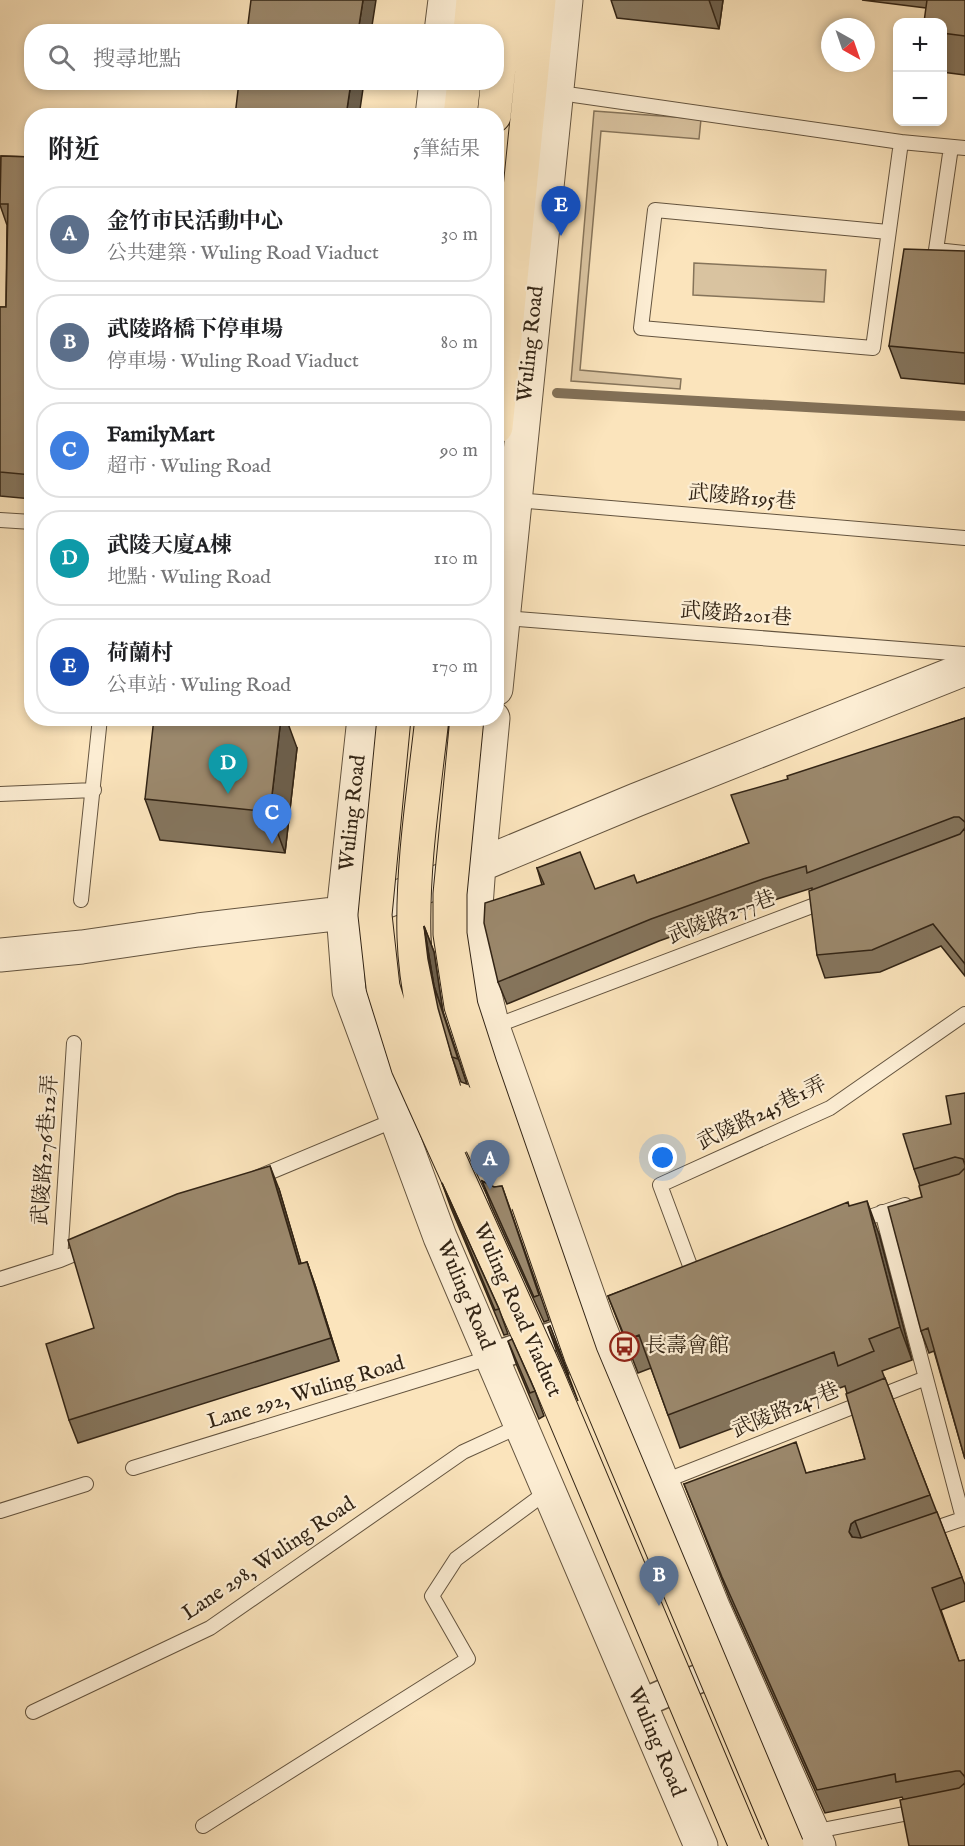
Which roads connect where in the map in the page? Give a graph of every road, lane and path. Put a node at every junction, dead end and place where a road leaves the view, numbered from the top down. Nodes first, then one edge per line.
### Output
1 (445, 0) edge
2 (473, 0) edge
3 (506, 0) edge
4 (539, 0) edge
5 (566, 0) edge
6 (442, 24) edge
7 (471, 24) edge
8 (504, 24) edge
9 (435, 90) edge
10 (463, 90) edge
11 (497, 90) edge
12 (574, 95) dead end
13 (433, 108) edge
14 (461, 108) edge
15 (495, 108) edge
16 (901, 142) junction
17 (958, 147) edge
18 (888, 232) junction
19 (965, 253) edge
20 (504, 348) edge
21 (515, 500) junction
22 (0, 520) edge
23 (24, 522) edge
24 (965, 538) edge
25 (504, 551) edge
26 (504, 618) edge
27 (965, 654) edge
28 (965, 669) edge
29 (99, 726) edge
30 (362, 726) edge
31 (393, 726) edge
32 (431, 726) edge
33 (466, 726) edge
34 (493, 726) edge
35 (94, 790) junction
36 (0, 794) edge
37 (478, 865) junction
38 (846, 893) edge
39 (81, 900) dead end
40 (343, 913) junction
41 (0, 955) edge
42 (418, 981) junction
43 (965, 1014) edge
44 (493, 1027) junction
45 (74, 1043) dead end
46 (395, 1120) junction
47 (244, 1183) edge
48 (913, 1203) edge
49 (882, 1212) junction
50 (839, 1228) edge
51 (103, 1242) edge
52 (60, 1260) junction
53 (0, 1279) edge
54 (697, 1283) edge
55 (602, 1319) junction
56 (581, 1356) junction
57 (492, 1357) junction
58 (547, 1375) junction
59 (926, 1378) junction
60 (520, 1426) junction
61 (133, 1468) dead end
62 (662, 1482) junction
63 (86, 1484) dead end
64 (548, 1491) junction
65 (0, 1511) edge
66 (964, 1518) edge
67 (909, 1537) edge
68 (737, 1663) junction
69 (640, 1704) junction
70 (33, 1712) dead end
71 (930, 1809) edge
72 (203, 1826) dead end
73 (806, 1841) edge
74 (701, 1846) edge
75 (747, 1846) edge

1 - 6 street
2 - 7 highway
3 - 8 highway
4 - 20 highway
5 - 21 street, Wuling Road
9 - 13 street
10 - 14 highway
11 - 15 highway
12 - 16 lane
16 - 17 lane
16 - 18 lane
17 - 19 lane
18 - 18 lane
21 - 24 lane, 武陵路195巷
21 - 25 street, Wuling Road
22 - 23 lane
26 - 27 lane, 武陵路201巷
28 - 37 street
29 - 35 lane
30 - 40 street, Wuling Road
31 - 58 highway, Wuling Road Viaduct, bridge
32 - 42 highway, bridge
33 - 56 highway, Wuling Road Viaduct, bridge
34 - 37 street
35 - 36 lane
35 - 39 lane
37 - 40 street
37 - 44 street
38 - 44 lane, 武陵路277巷
40 - 41 street
40 - 46 street, Wuling Road
42 - 56 highway, bridge
42 - 58 highway, bridge
43 - 54 lane, 武陵路245巷1弄
44 - 55 street
45 - 52 lane, 武陵路276巷12弄
46 - 47 lane
46 - 57 street, Wuling Road
48 - 49 lane
49 - 50 lane
49 - 59 lane
51 - 52 lane
52 - 53 lane
55 - 57 street
55 - 62 street
56 - 73 highway, Wuling Road Viaduct, bridge
57 - 60 street, Wuling Road
57 - 61 lane, Lane 292, Wuling Road
58 - 75 highway, Wuling Road Viaduct, bridge
59 - 62 lane, 武陵路247巷
59 - 66 lane
60 - 64 street, Wuling Road
60 - 70 lane, Lane 298, Wuling Road
62 - 68 street
63 - 65 lane
64 - 69 street, Wuling Road
64 - 72 lane
66 - 67 lane
68 - 69 street
68 - 73 street
69 - 74 street, Wuling Road
71 - 73 lane
73 - 75 street

